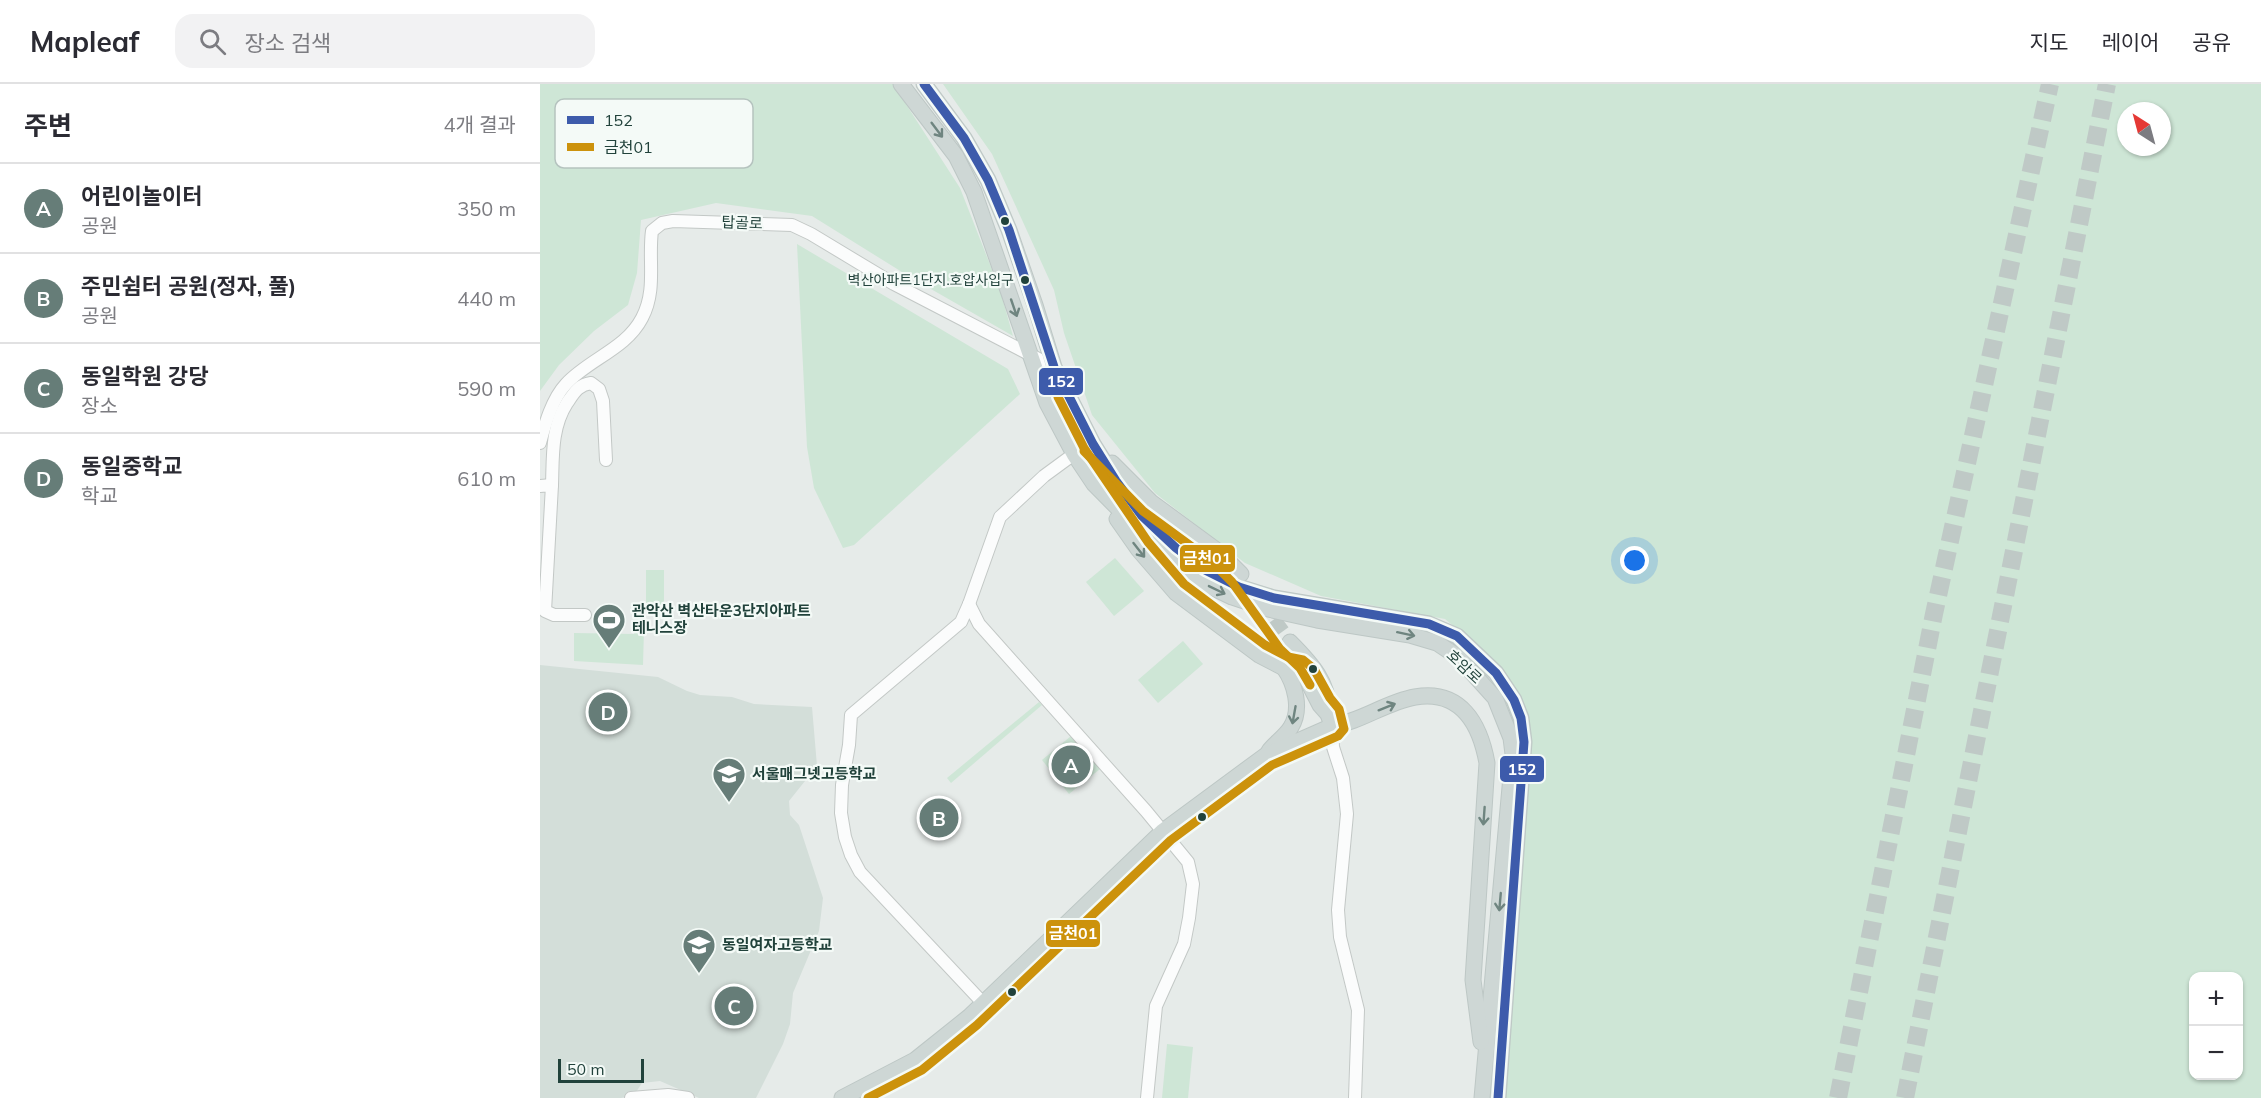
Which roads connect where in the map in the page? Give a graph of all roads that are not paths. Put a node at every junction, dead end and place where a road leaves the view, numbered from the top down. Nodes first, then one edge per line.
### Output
1 (901, 84) edge
2 (924, 84) edge
3 (1031, 356) junction
4 (1054, 367) junction
5 (540, 443) edge
6 (1093, 444) junction
7 (1074, 454) junction
8 (606, 460) dead end
9 (1094, 484) junction
10 (546, 486) edge
11 (1240, 574) dead end
12 (969, 604) junction
13 (585, 615) dead end
14 (1259, 655) junction
15 (1284, 668) junction
16 (1330, 720) junction
17 (1266, 754) junction
18 (1163, 831) junction
19 (983, 1004) junction
20 (1485, 1070) junction
21 (631, 1098) edge
22 (688, 1098) edge
23 (842, 1098) edge
24 (1147, 1098) edge
25 (1355, 1098) edge
26 (1482, 1098) edge
27 (1498, 1098) edge

1 -> 3 main road, 호암로
2 - 4 main road, 호암로
3 - 4 street, 탑골로
3 - 5 street, 탑골로
3 - 7 main road, 호암로
4 - 6 main road, 호암로
6 - 11 main road
6 - 27 main road, 호암로
7 - 9 main road, 호암로
7 - 12 street
8 - 10 street
9 -> 14 main road
9 -> 20 main road, 호암로
10 - 13 street
12 - 18 street
12 - 19 street
14 - 15 main road
14 - 16 main road
15 - 16 main road
15 -> 17 main road
16 - 17 main road
16 -> 20 main road
16 - 25 street
17 - 18 main road
18 - 19 main road
18 - 24 street
19 - 23 main road
20 - 26 main road, 호암로
21 - 22 street

